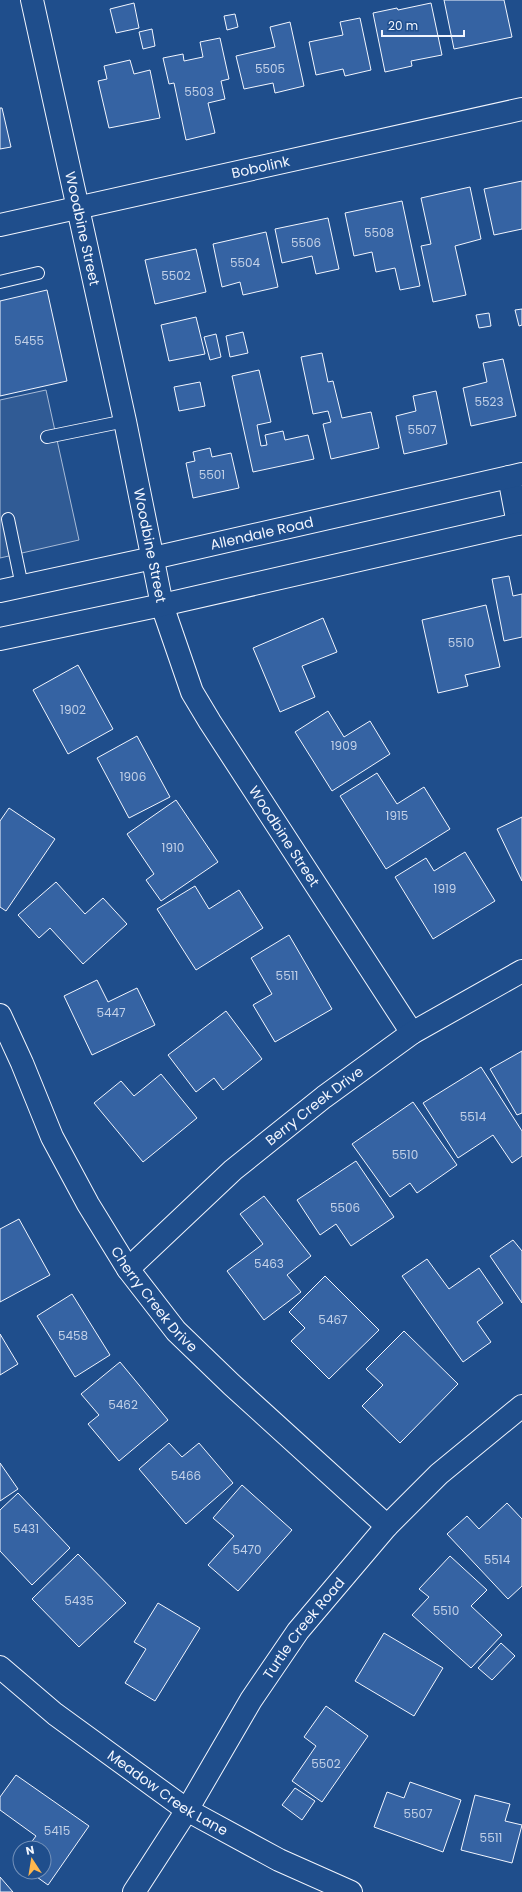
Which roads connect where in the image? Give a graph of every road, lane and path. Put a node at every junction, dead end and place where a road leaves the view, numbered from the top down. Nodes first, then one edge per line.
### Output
1 (32, 0) edge
2 (522, 109) edge
3 (77, 208) junction
4 (0, 225) edge
5 (38, 273) dead end
6 (0, 282) edge
7 (125, 421) junction
8 (47, 437) dead end
9 (515, 476) edge
10 (8, 519) dead end
11 (520, 523) edge
12 (153, 558) junction
13 (22, 586) junction
14 (0, 591) edge
15 (162, 605) junction
16 (0, 639) edge
17 (522, 971) edge
18 (0, 1015) edge
19 (412, 1033) junction
20 (128, 1269) junction
21 (522, 1406) edge
22 (387, 1526) junction
23 (0, 1667) edge
24 (187, 1810) junction
25 (134, 1892) edge
26 (351, 1892) edge

1 - 3 street, Woodbine Street
2 - 3 street, Bobolink
3 - 4 street, Bobolink
3 - 7 street, Woodbine Street
5 - 6 lane
7 - 8 lane
7 - 12 street, Woodbine Street
9 - 11 street
9 - 12 street, Allendale Road
10 - 13 lane
11 - 15 street
12 - 13 street, Allendale Road
12 - 15 street, Woodbine Street
13 - 14 street, Allendale Road
15 - 16 street
15 - 19 street, Woodbine Street
17 - 19 street, Berry Creek Drive
18 - 20 street, Cherry Creek Drive
19 - 20 street, Berry Creek Drive
20 - 22 street, Cherry Creek Drive
21 - 22 street, Turtle Creek Road
22 - 24 street, Turtle Creek Road
23 - 24 street, Meadow Creek Lane
24 - 25 street, Turtle Creek Road
24 - 26 street, Meadow Creek Lane

